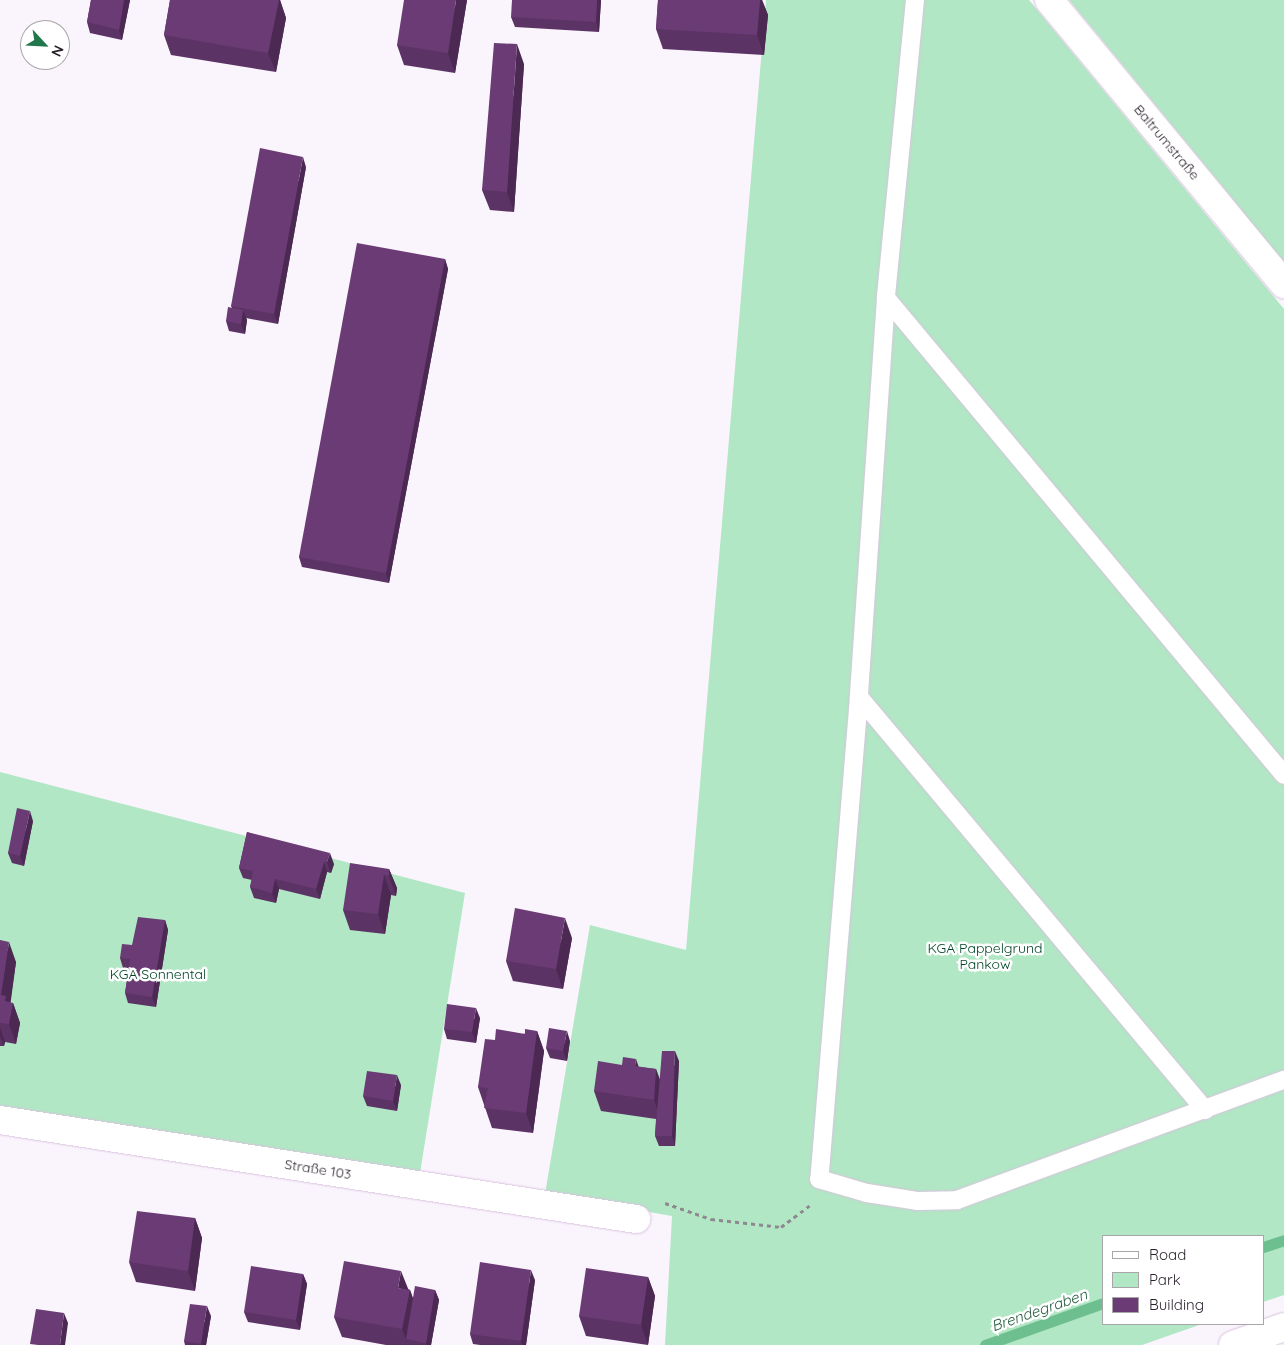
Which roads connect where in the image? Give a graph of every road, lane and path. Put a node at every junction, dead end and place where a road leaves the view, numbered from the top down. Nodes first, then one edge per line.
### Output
1 (915, 0) edge
2 (1050, 0) edge
3 (1284, 284) edge
4 (886, 298) junction
5 (860, 697) junction
6 (1284, 775) edge
7 (1284, 1080) edge
8 (1205, 1110) junction
9 (0, 1120) edge
10 (819, 1179) junction
11 (680, 1210) dead end
12 (636, 1219) dead end
13 (1284, 1327) edge
14 (1233, 1345) edge

1 - 4 lane
2 - 3 main road, Baltrumstraße
4 - 5 lane
4 - 6 lane
5 - 8 lane
5 - 10 lane
7 - 8 lane
8 - 10 lane
9 - 12 main road, Straße 103
10 - 11 path
13 - 14 main road

